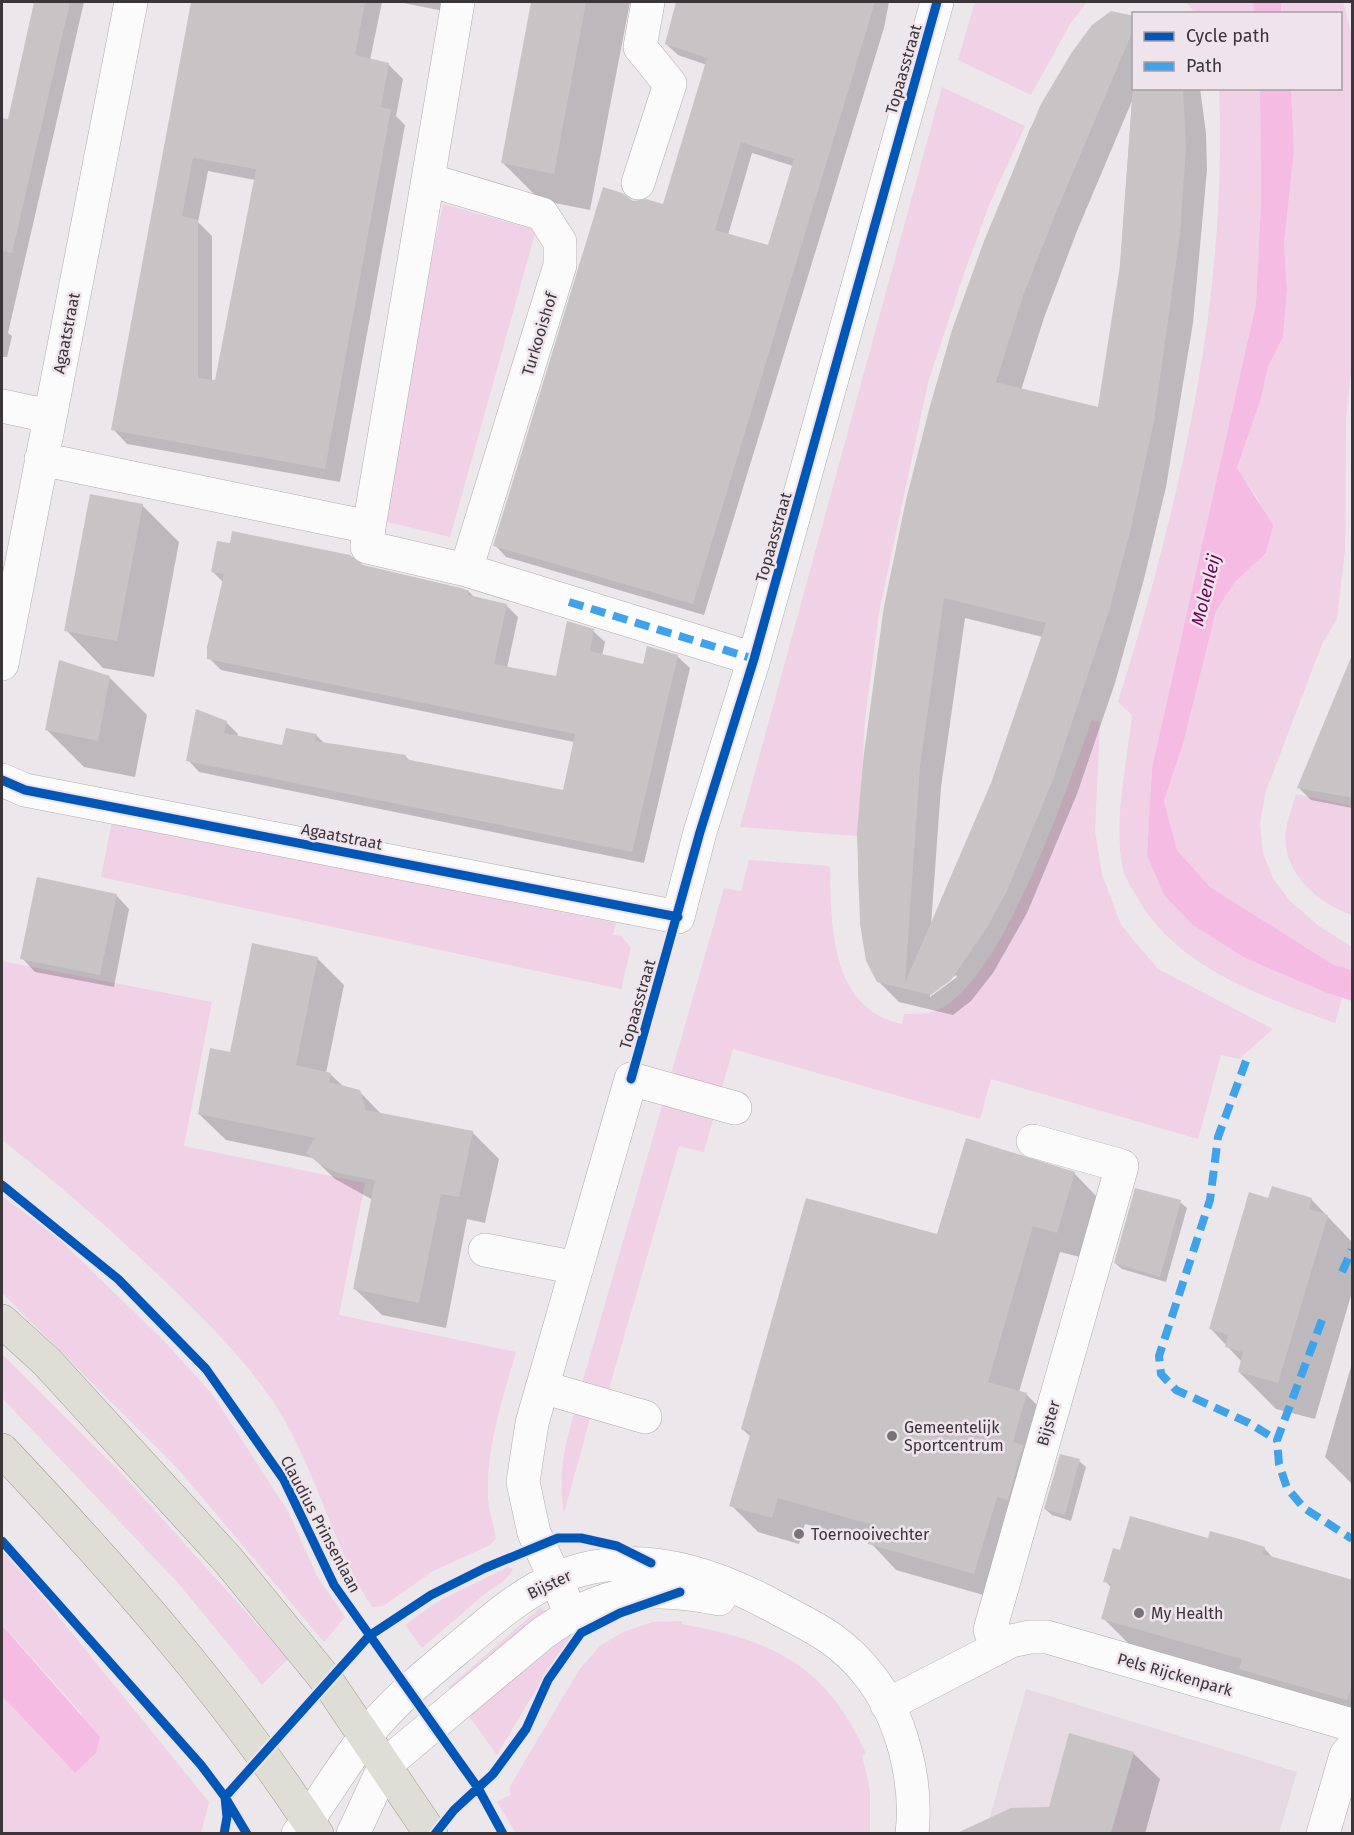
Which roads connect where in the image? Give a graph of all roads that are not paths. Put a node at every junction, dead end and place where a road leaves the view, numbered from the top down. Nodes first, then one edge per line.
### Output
1 (131, 2) edge
2 (458, 2) edge
3 (648, 2) edge
4 (937, 2) edge
5 (429, 180) junction
6 (638, 183) dead end
7 (2, 406) edge
8 (49, 416) junction
9 (40, 459) junction
10 (369, 526) junction
11 (466, 570) junction
12 (754, 659) junction
13 (2, 664) edge
14 (2, 780) edge
15 (678, 917) joint
16 (735, 1108) dead end
17 (1033, 1141) dead end
18 (485, 1250) dead end
19 (578, 1268) junction
20 (2, 1321) edge
21 (542, 1387) junction
22 (645, 1417) dead end
23 (2, 1450) edge
24 (553, 1579) junction
25 (777, 1608) junction
26 (571, 1613) junction
27 (998, 1648) junction
28 (887, 1705) junction
29 (1353, 1725) edge
30 (365, 1737) junction
31 (1353, 1748) edge
32 (385, 1765) junction
33 (308, 1829) edge
34 (353, 1833) edge
35 (430, 1833) edge
36 (912, 1833) edge
37 (1323, 1833) edge

1 - 8 street, Agaatstraat
2 - 5 street
3 - 6 street
4 - 12 street, Topaasstraat
5 - 10 street
5 - 11 street, Turkooishof
7 - 8 street
8 - 9 street, Agaatstraat
9 - 10 street
9 - 13 street, Agaatstraat
10 - 11 street
11 - 12 street
12 - 15 street, Topaasstraat
14 - 15 street, Agaatstraat
16 - 19 street
17 - 27 street, Bijster
18 - 19 street
19 - 21 street
20 - 30 main road
21 - 22 street
21 - 24 street
23 - 33 main road
24 - 25 street, Bijster
24 - 26 street
24 - 30 street, Bijster
25 - 26 street, Bijster
25 - 28 street, Bijster
26 - 32 street, Bijster
27 - 28 street
27 - 29 street, Pels Rijckenpark
28 - 36 street, Bijster
30 - 32 main road
30 - 33 street, Bijster
31 - 37 street
32 - 34 street
32 - 35 main road

